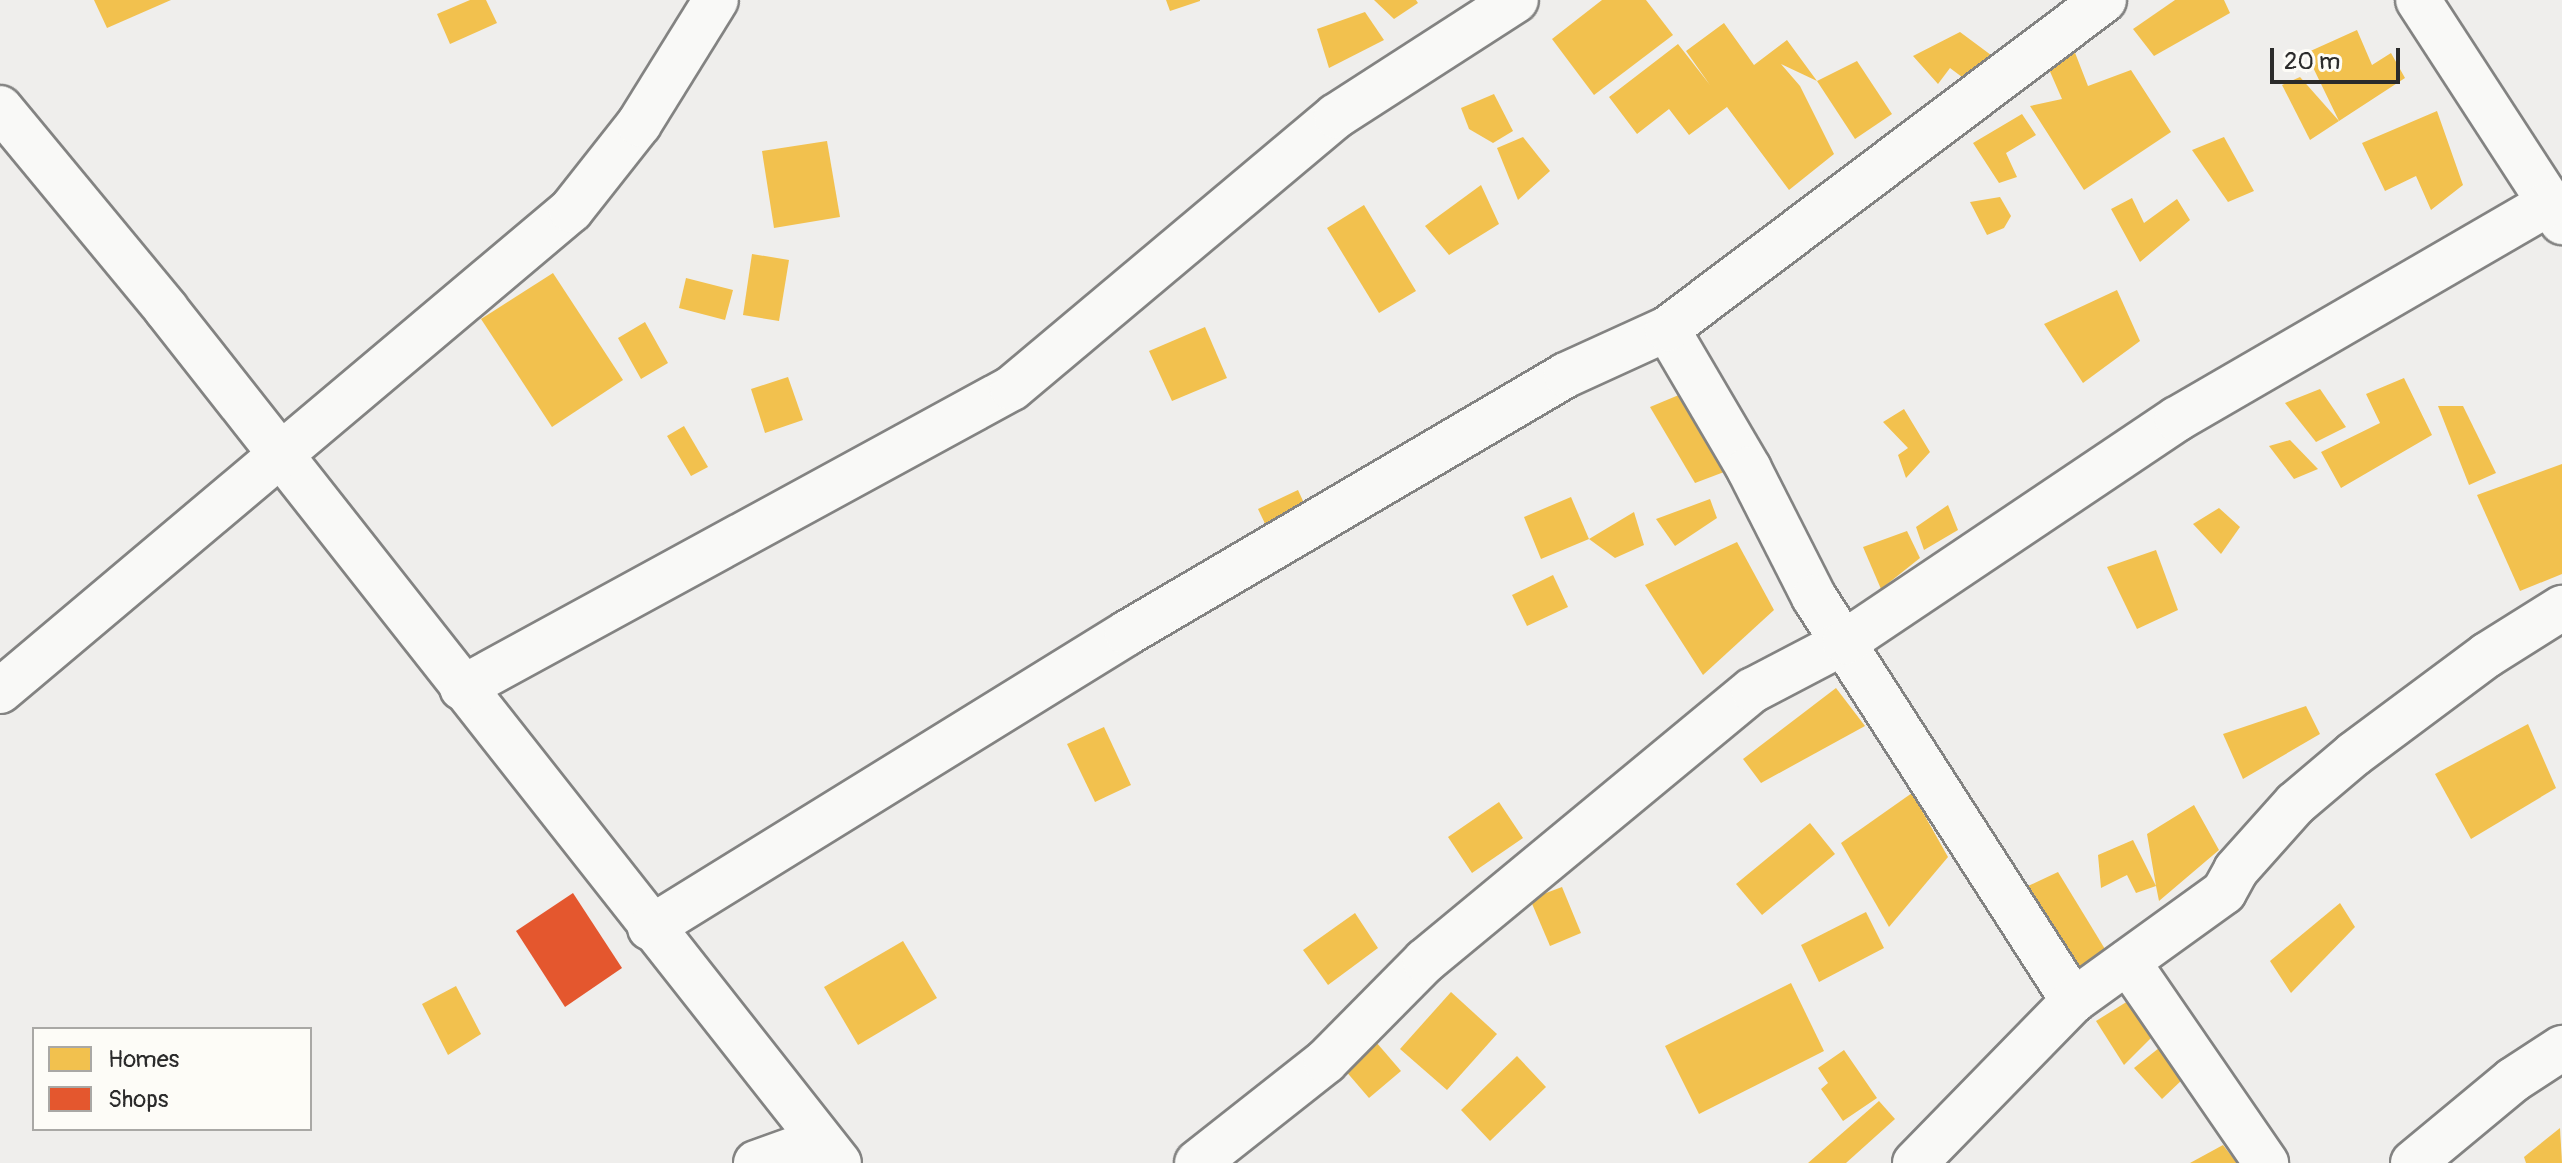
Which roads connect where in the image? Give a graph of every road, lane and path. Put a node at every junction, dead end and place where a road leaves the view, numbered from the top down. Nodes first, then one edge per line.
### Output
1 (716, 0) edge
2 (1516, 0) edge
3 (2104, 0) edge
4 (2418, 0) edge
5 (3, 118) edge
6 (2556, 212) edge
7 (1667, 329) junction
8 (280, 454) junction
9 (2562, 608) edge
10 (1845, 642) junction
11 (462, 688) junction
12 (0, 691) edge
13 (650, 928) junction
14 (2128, 962) junction
15 (2073, 1001) junction
16 (2562, 1048) edge
17 (830, 1152) edge
18 (756, 1163) edge
19 (1197, 1163) edge
20 (1915, 1163) edge
21 (2266, 1163) edge
22 (2413, 1163) edge

1 - 8 street
2 - 11 street
3 - 7 street
4 - 6 street
5 - 8 street
6 - 10 street
7 - 10 street
7 - 13 street
8 - 11 street
8 - 12 street
9 - 14 street
10 - 15 street
10 - 19 street
11 - 13 street
13 - 17 street
14 - 15 street
14 - 21 street
15 - 20 street
16 - 22 street
17 - 18 street

